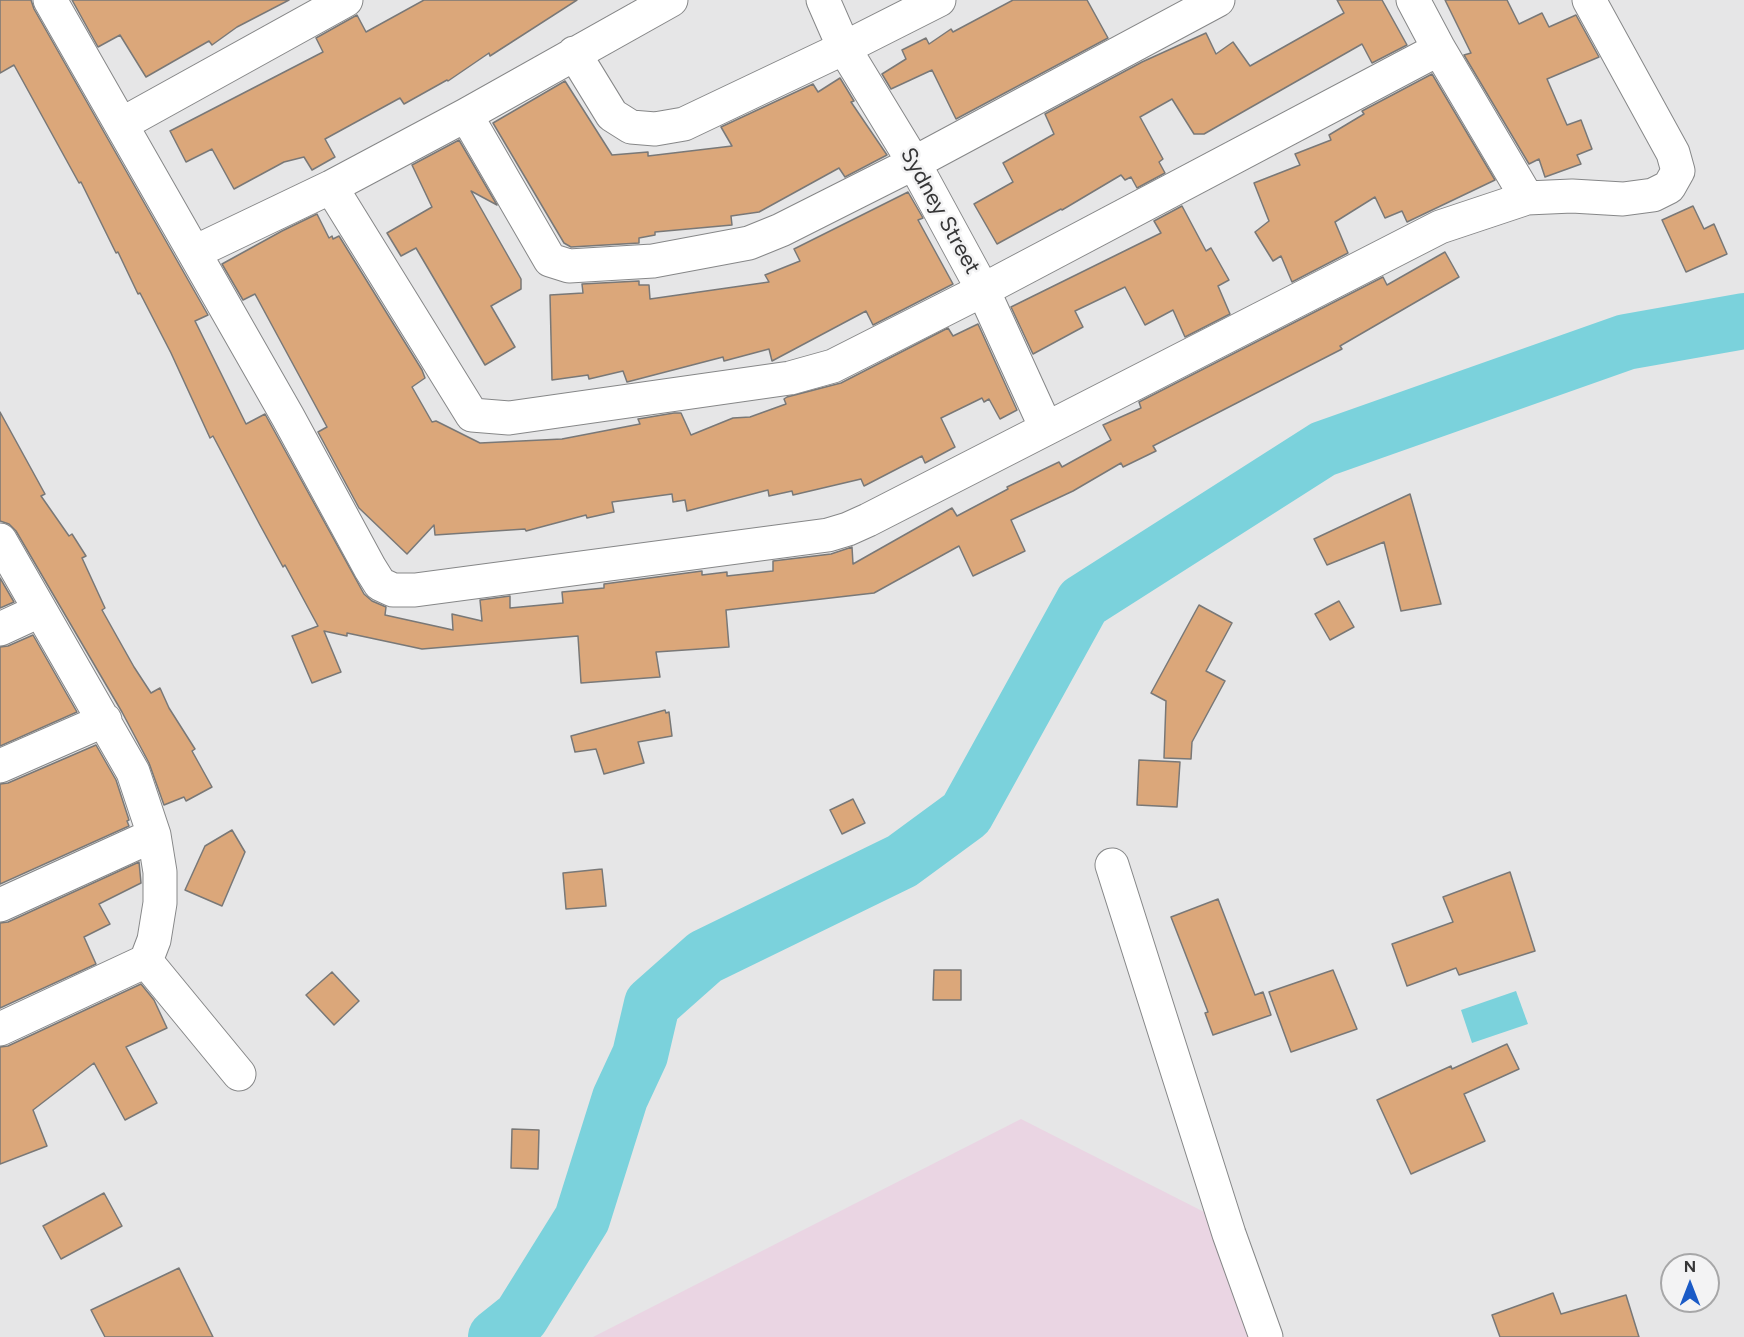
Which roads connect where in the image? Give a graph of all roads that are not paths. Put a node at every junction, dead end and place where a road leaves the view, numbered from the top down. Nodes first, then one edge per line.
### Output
1 (346, 0) edge
2 (671, 0) edge
3 (823, 0) edge
4 (939, 0) edge
5 (1218, 0) edge
6 (1413, 0) edge
7 (1589, 0) edge
8 (55, 2) edge
9 (844, 48) junction
10 (1439, 49) junction
11 (574, 53) junction
12 (466, 115) junction
13 (122, 124) junction
14 (914, 163) junction
15 (331, 187) junction
16 (1527, 198) junction
17 (195, 252) junction
18 (983, 290) junction
19 (1046, 428) junction
20 (0, 540) edge
21 (39, 611) junction
22 (0, 629) edge
23 (105, 720) junction
24 (0, 766) edge
25 (154, 835) junction
26 (1112, 865) dead end
27 (0, 904) edge
28 (146, 961) junction
29 (0, 1029) edge
30 (239, 1074) dead end
31 (1266, 1337) edge

1 - 13 street
2 - 11 street
3 - 9 street, Sydney Street
4 - 9 street
5 - 14 street
6 - 10 street
7 - 16 street
8 - 13 street
9 - 11 street
9 - 14 street, Sydney Street
10 - 16 street
10 - 18 street
11 - 12 street
12 - 14 street
12 - 15 street
13 - 17 street
14 - 18 street, Sydney Street
15 - 17 street
15 - 18 street
16 - 19 street
17 - 19 street
18 - 19 street, Sydney Street
20 - 21 street
21 - 22 street
21 - 23 street
23 - 24 street
23 - 25 street
25 - 27 street
25 - 28 street
26 - 31 street
28 - 29 street
28 - 30 street

